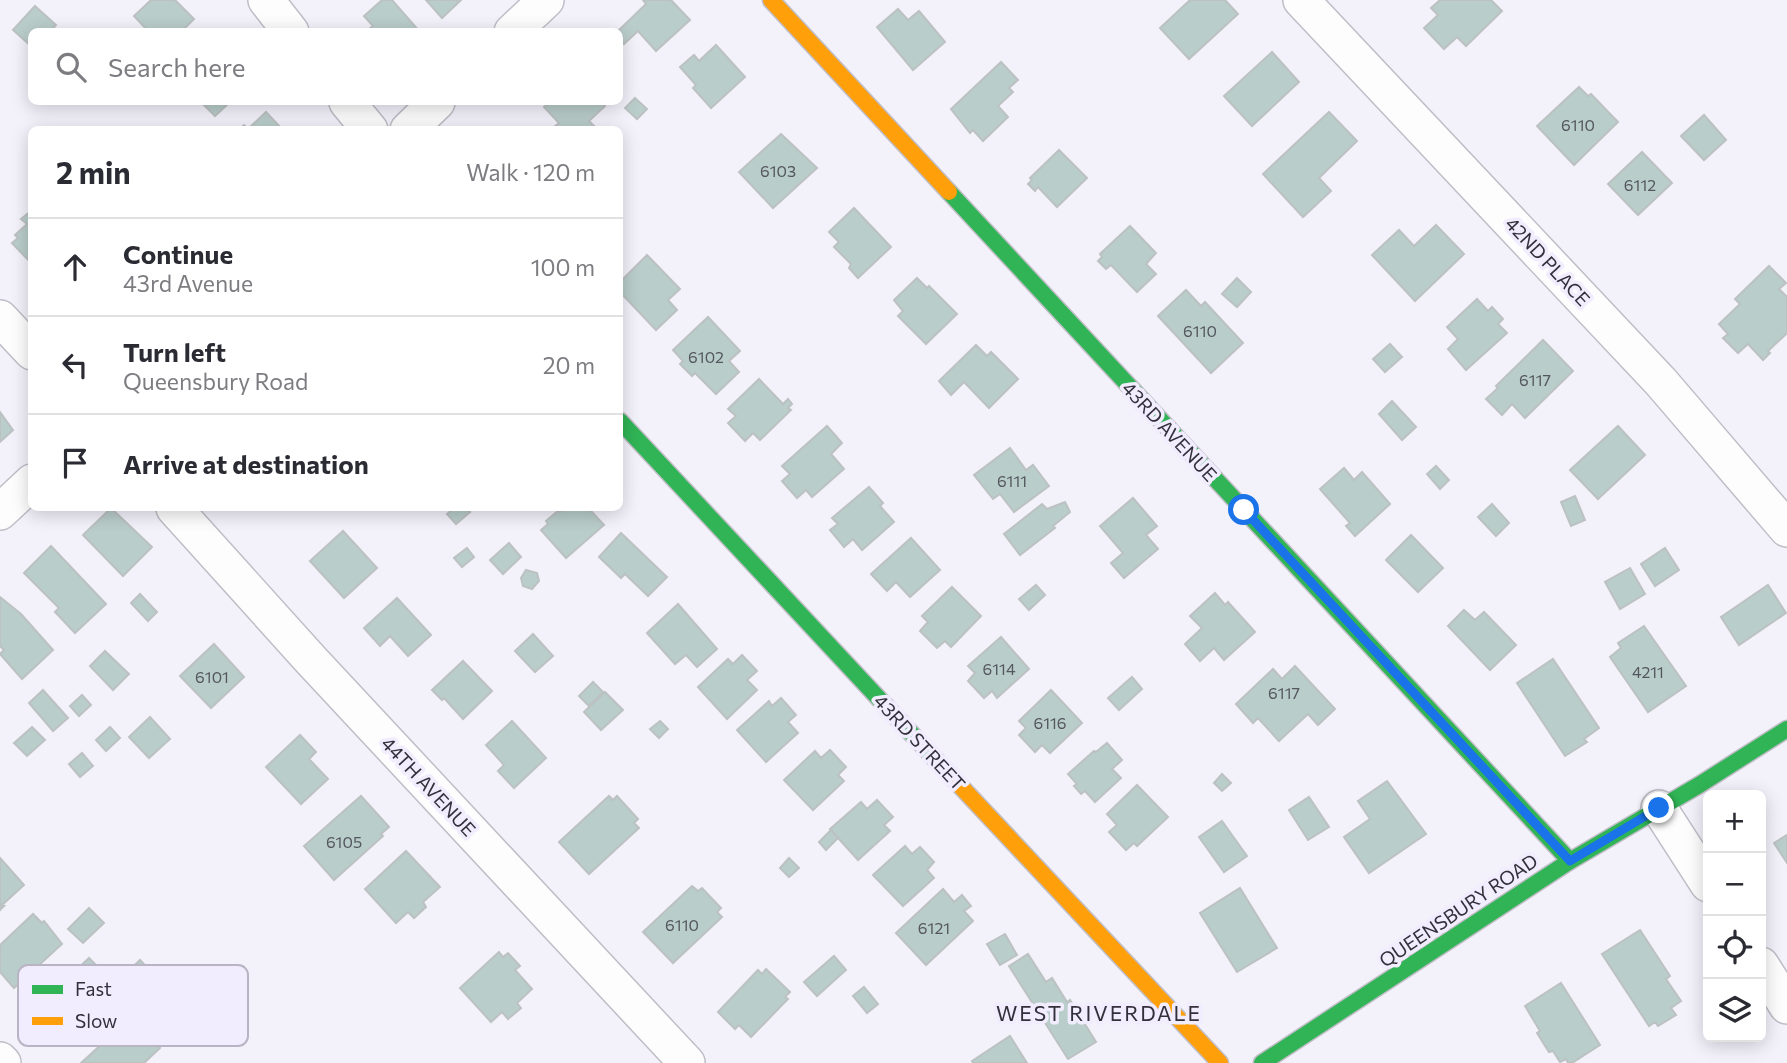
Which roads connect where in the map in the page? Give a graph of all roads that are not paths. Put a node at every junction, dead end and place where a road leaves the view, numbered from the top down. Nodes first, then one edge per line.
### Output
1 (266, 0) edge
2 (546, 0) edge
3 (771, 0) edge
4 (1301, 0) edge
5 (288, 28) edge
6 (516, 28) edge
7 (349, 105) edge
8 (435, 105) edge
9 (367, 126) edge
10 (412, 126) edge
11 (0, 318) edge
12 (28, 348) edge
13 (623, 424) edge
14 (28, 486) edge
15 (177, 511) edge
16 (0, 512) edge
17 (1787, 529) edge
18 (1787, 729) edge
19 (1659, 808) junction
20 (1570, 861) junction
21 (1703, 876) edge
22 (1766, 973) edge
23 (1787, 1006) edge
24 (1283, 1058) edge
25 (687, 1063) edge
26 (1220, 1063) edge

1 - 5 street
2 - 6 street
3 - 20 street, 43RD AVENUE
4 - 17 street, 42ND PLACE
7 - 9 street
8 - 10 street
11 - 12 street
13 - 26 street, 43RD STREET
14 - 16 street
15 - 25 street, 44TH AVENUE
18 - 19 street, QUEENSBURY ROAD
19 - 20 street, QUEENSBURY ROAD
19 - 21 street
20 - 24 street, QUEENSBURY ROAD
22 - 23 street

